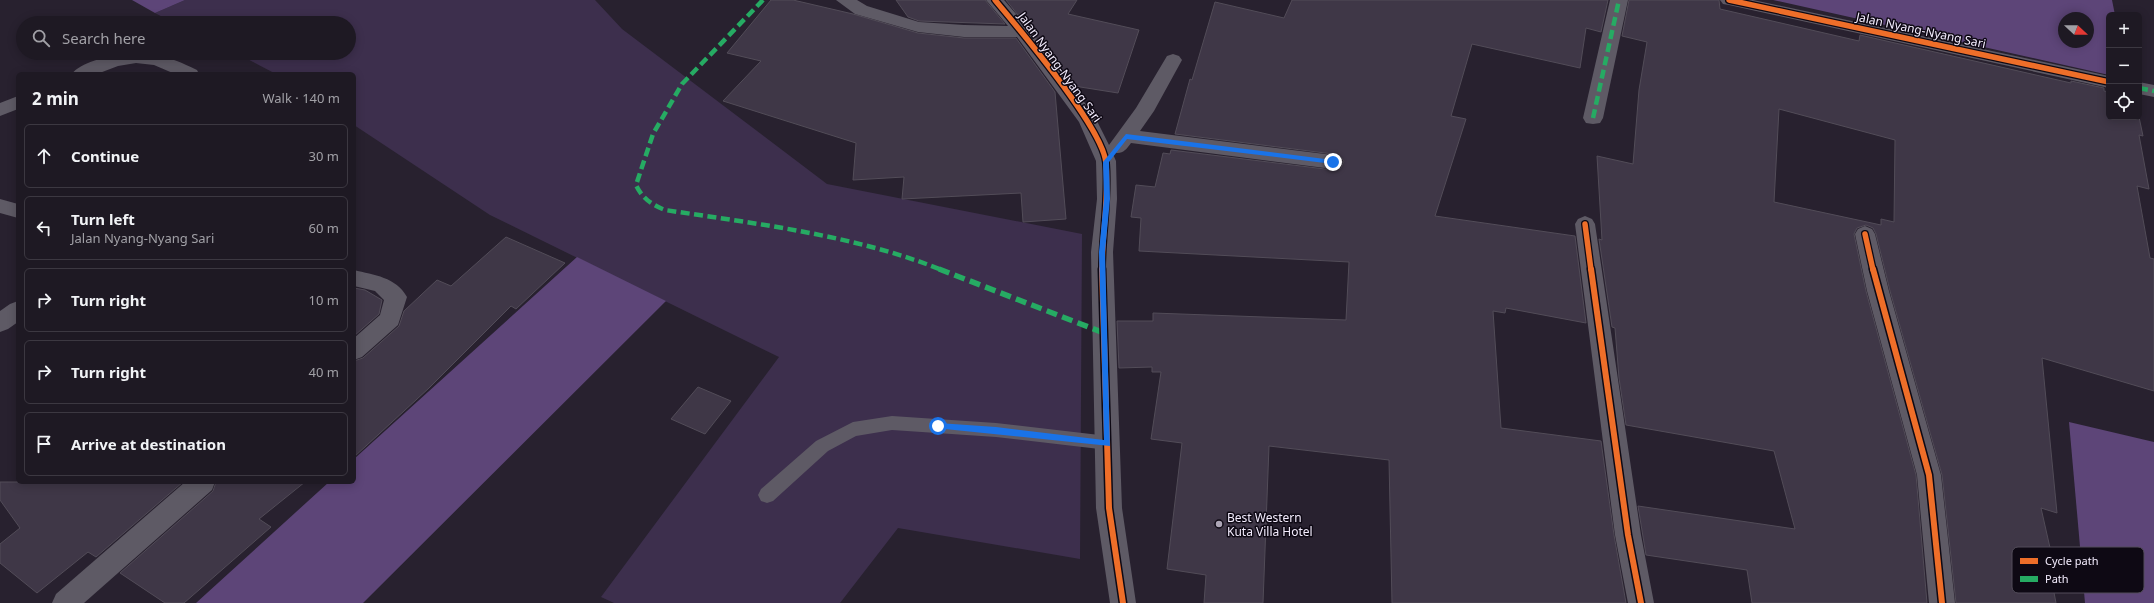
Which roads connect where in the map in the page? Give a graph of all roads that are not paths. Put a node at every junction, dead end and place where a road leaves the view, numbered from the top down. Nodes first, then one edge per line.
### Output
1 (845, 0) edge
2 (995, 0) edge
3 (1619, 0) edge
4 (1729, 0) edge
5 (1022, 32) junction
6 (114, 60) edge
7 (160, 60) edge
8 (1173, 60) dead end
9 (86, 72) edge
10 (186, 72) edge
11 (2106, 81) edge
12 (2142, 89) edge
13 (2154, 91) edge
14 (16, 103) edge
15 (0, 110) edge
16 (1593, 118) dead end
17 (1126, 136) junction
18 (1106, 162) junction
19 (1333, 162) dead end
20 (0, 206) edge
21 (16, 210) edge
22 (1584, 224) dead end
23 (1865, 234) dead end
24 (356, 278) edge
25 (16, 311) edge
26 (0, 323) edge
27 (356, 349) edge
28 (1108, 443) junction
29 (201, 484) edge
30 (767, 495) dead end
31 (65, 603) edge
32 (1122, 603) edge
33 (1641, 603) edge
34 (1942, 603) edge

1 - 5 street
2 - 5 street, Jalan Nyang-Nyang Sari
3 - 16 street
4 - 11 street, Jalan Nyang-Nyang Sari
5 - 18 street, Jalan Nyang-Nyang Sari
6 - 9 street
7 - 10 street
8 - 17 street
12 - 13 street
14 - 15 street
17 - 18 street
17 - 19 street
18 - 28 street, Jalan Nyang-Nyang Sari
20 - 21 street
22 - 33 street
23 - 34 street
24 - 27 street
25 - 26 street
28 - 30 lane
28 - 32 street, Jalan Nyang-Nyang Sari
29 - 31 street

